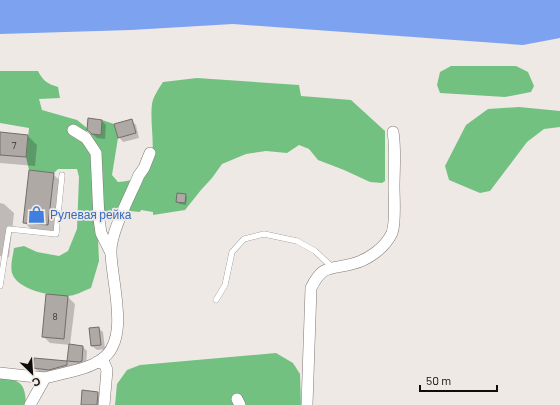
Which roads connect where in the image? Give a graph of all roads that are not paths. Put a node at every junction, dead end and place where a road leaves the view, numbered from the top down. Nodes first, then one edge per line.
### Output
1 (73, 130) dead end
2 (394, 132) dead end
3 (150, 152) dead end
4 (62, 175) dead end
5 (110, 251) junction
6 (332, 267) junction
7 (0, 286) edge
8 (216, 300) dead end
9 (97, 362) junction
10 (0, 373) edge
11 (45, 378) junction
12 (30, 405) edge
13 (104, 405) edge
14 (307, 405) edge

1 - 5 street
2 - 6 street
3 - 5 street
4 - 7 lane
5 - 9 street
6 - 8 lane
6 - 14 street
9 - 11 street
9 - 13 street
10 - 11 street
11 - 12 street

